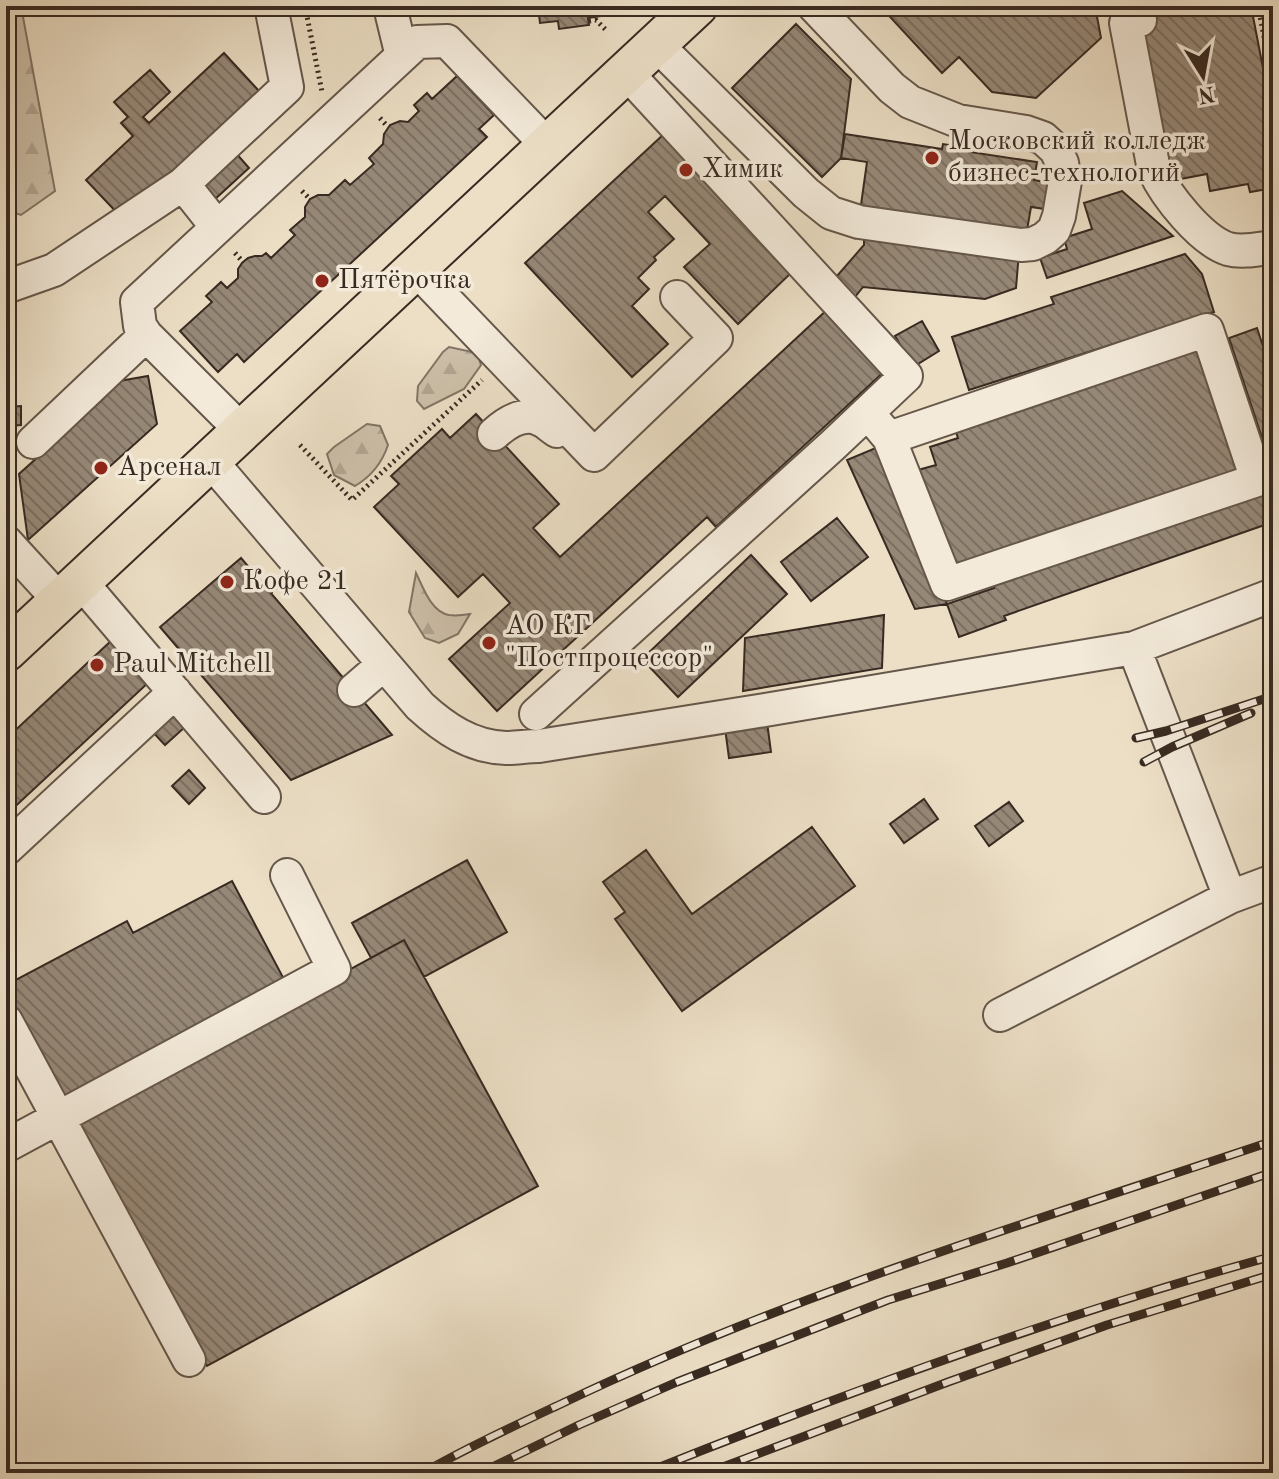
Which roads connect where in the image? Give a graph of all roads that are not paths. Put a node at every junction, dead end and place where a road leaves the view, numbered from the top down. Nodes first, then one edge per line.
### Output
1 (271, 6) edge
2 (697, 6) edge
3 (814, 6) edge
4 (392, 15) dead end
5 (1140, 20) dead end
6 (656, 44) junction
7 (404, 53) junction
8 (626, 72) junction
9 (547, 145) junction
10 (183, 184) junction
11 (226, 240) junction
12 (1273, 247) edge
13 (415, 268) junction
14 (6, 287) edge
15 (677, 297) dead end
16 (146, 335) junction
17 (868, 413) junction
18 (565, 424) junction
19 (242, 431) junction
20 (494, 434) dead end
21 (889, 438) junction
22 (33, 442) dead end
23 (210, 460) junction
24 (6, 542) edge
25 (70, 592) junction
26 (1273, 595) edge
27 (1134, 648) junction
28 (6, 651) edge
29 (384, 664) junction
30 (354, 690) dead end
31 (175, 692) junction
32 (536, 714) dead end
33 (264, 797) dead end
34 (6, 849) edge
35 (287, 875) dead end
36 (1273, 881) edge
37 (1230, 897) junction
38 (1000, 1015) dead end
39 (6, 1021) edge
40 (58, 1118) junction
41 (6, 1146) edge
42 (189, 1360) dead end

1 - 10 lane
2 - 6 main road
3 - 6 lane
4 - 7 lane
5 - 12 lane
6 - 8 main road
7 - 9 lane
7 - 11 lane
8 - 9 main road
8 - 17 lane
9 - 13 main road
10 - 11 lane
10 - 14 lane
11 - 16 lane
13 - 18 lane
13 - 19 main road
15 - 18 lane
16 - 19 lane
16 - 22 lane
17 - 21 lane
17 - 32 lane
18 - 20 lane
19 - 23 main road
21 - 21 lane
23 - 25 main road
23 - 29 lane
24 - 25 lane
25 - 28 main road
25 - 31 lane
26 - 27 lane
27 - 29 lane
27 - 37 lane
29 - 30 lane
31 - 33 lane
31 - 34 lane
35 - 40 lane
36 - 37 lane
37 - 38 lane
39 - 40 lane
40 - 41 lane
40 - 42 lane

